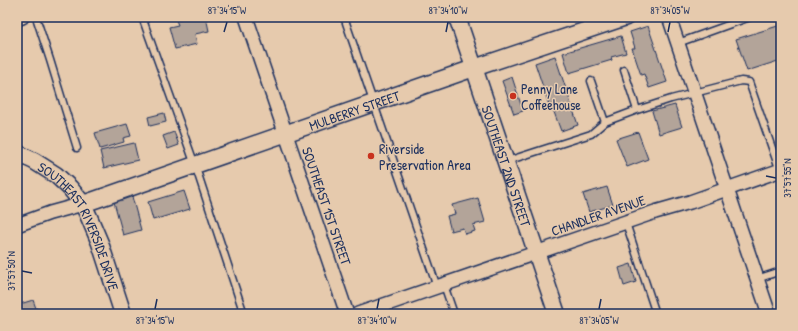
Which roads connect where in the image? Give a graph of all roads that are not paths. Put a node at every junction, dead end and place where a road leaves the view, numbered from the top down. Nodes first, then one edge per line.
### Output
1 (22, 17) edge
2 (36, 17) edge
3 (142, 17) edge
4 (246, 17) edge
5 (344, 17) edge
6 (457, 17) edge
7 (669, 17) edge
8 (750, 17) edge
9 (621, 18) edge
10 (17, 19) edge
11 (678, 43) junction
12 (474, 68) junction
13 (624, 70) dead end
14 (591, 81) dead end
15 (695, 94) junction
16 (374, 103) junction
17 (637, 110) junction
18 (605, 122) junction
19 (286, 134) junction
20 (77, 148) dead end
21 (17, 153) edge
22 (506, 162) junction
23 (195, 165) junction
24 (780, 170) edge
25 (727, 189) junction
26 (83, 204) junction
27 (626, 223) junction
28 (17, 225) edge
29 (536, 253) junction
30 (781, 271) edge
31 (757, 279) junction
32 (440, 286) junction
33 (123, 314) edge
34 (244, 314) edge
35 (347, 314) edge
36 (358, 314) edge
37 (454, 314) edge
38 (557, 314) edge
39 (656, 314) edge
40 (769, 314) edge

1 - 10 street
2 - 20 lane
3 - 23 lane
4 - 19 street, SOUTHEAST 1ST STREET
5 - 16 lane
6 - 12 street, SOUTHEAST 2ND STREET
7 - 11 street
8 - 11 lane
9 - 12 street, MULBERRY STREET
11 - 15 street
12 - 16 street, MULBERRY STREET
12 - 22 street, SOUTHEAST 2ND STREET
13 - 17 lane
14 - 18 lane
15 - 17 lane
15 - 24 lane
15 - 25 street
16 - 19 street, MULBERRY STREET
16 - 32 lane
17 - 18 lane
18 - 22 lane
19 - 23 street, MULBERRY STREET
19 - 35 street, SOUTHEAST 1ST STREET
21 - 26 street, SOUTHEAST RIVERSIDE DRIVE
22 - 29 street, SOUTHEAST 2ND STREET
23 - 26 street, MULBERRY STREET
23 - 34 lane
24 - 25 street, CHANDLER AVENUE
25 - 27 street, CHANDLER AVENUE
25 - 31 street
26 - 28 street
26 - 33 street, SOUTHEAST RIVERSIDE DRIVE
27 - 29 street, CHANDLER AVENUE
27 - 39 lane
29 - 32 street, CHANDLER AVENUE
29 - 38 street, SOUTHEAST 2ND STREET
30 - 31 lane
31 - 40 street
32 - 36 street, CHANDLER AVENUE
32 - 37 lane

